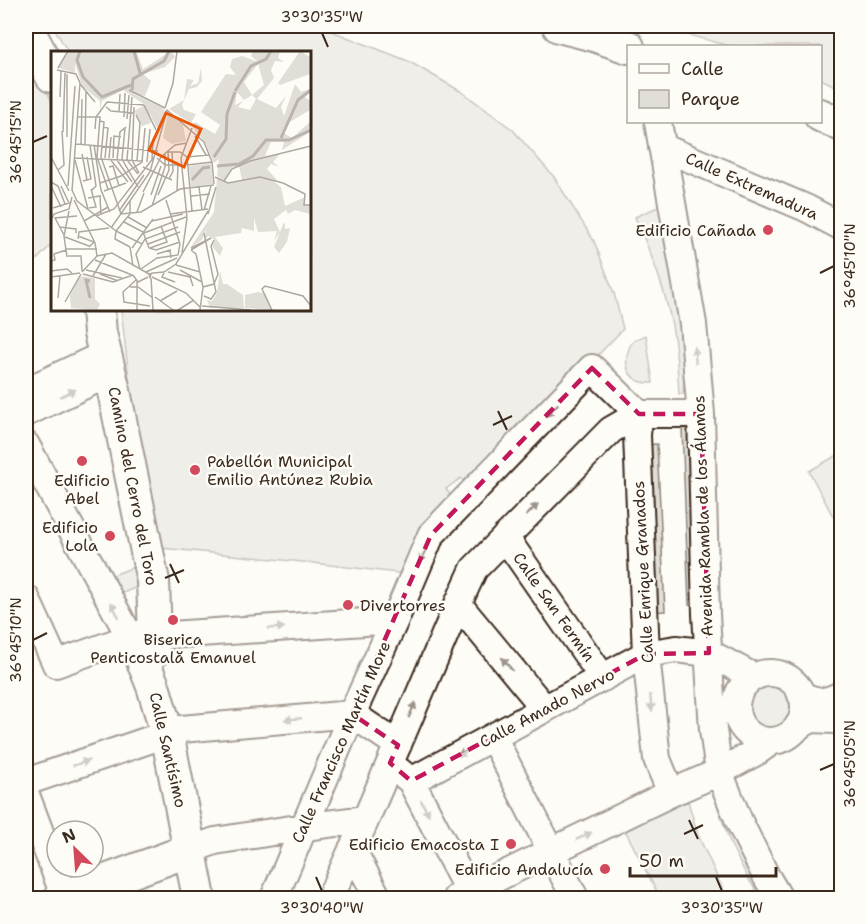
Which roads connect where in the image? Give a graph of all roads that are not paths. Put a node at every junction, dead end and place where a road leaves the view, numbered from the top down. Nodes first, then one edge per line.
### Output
1 (26, 26) edge
2 (560, 26) edge
3 (627, 47) edge
4 (51, 74) edge
5 (822, 116) edge
6 (658, 123) edge
7 (842, 125) edge
8 (663, 147) junction
9 (842, 227) edge
10 (98, 310) edge
11 (108, 363) junction
12 (26, 391) edge
13 (26, 413) edge
14 (639, 414) junction
15 (701, 414) junction
16 (26, 445) edge
17 (36, 478) edge
18 (505, 537) junction
19 (26, 598) edge
20 (458, 604) junction
21 (395, 620) junction
22 (146, 640) junction
23 (709, 653) junction
24 (646, 654) junction
25 (754, 677) junction
26 (603, 678) junction
27 (801, 695) junction
28 (838, 706) edge
29 (545, 709) junction
30 (352, 714) junction
31 (798, 726) junction
32 (167, 733) junction
33 (493, 737) junction
34 (772, 741) junction
35 (394, 754) junction
36 (719, 772) junction
37 (411, 781) junction
38 (26, 782) edge
39 (671, 793) junction
40 (26, 795) edge
41 (366, 819) junction
42 (304, 827) junction
43 (352, 849) junction
44 (190, 850) junction
45 (551, 852) junction
46 (466, 896) edge
47 (63, 898) edge
48 (199, 898) edge
49 (274, 898) edge
50 (330, 898) edge
51 (378, 898) edge
52 (575, 898) edge
53 (779, 898) edge

1 - 4 main road
2 - 3 main road
5 - 7 main road
6 - 8 street, Avenida Rambla de los Álamos
8 - 9 street, Calle Extremadura
15 -> 8 street, Avenida Rambla de los Álamos
10 - 11 main road, Camino del Cerro del Toro
11 - 12 street
13 -> 11 street
11 - 22 main road, Camino del Cerro del Toro
14 - 15 street
18 -> 14 street
14 -> 21 street, Calle Francisco Martín More
14 - 24 street, Calle Enrique Granados
15 - 23 street, Avenida Rambla de los Álamos
16 - 17 street, Calle Santísimo
22 -> 17 street, Calle Santísimo
18 - 20 street
18 - 26 street, Calle San Fermín
19 - 22 street
29 -> 20 street
35 -> 20 street
22 -> 21 street
21 - 30 street, Calle Francisco Martín More
22 - 32 main road, Calle Santísimo
23 - 24 street, Calle Amado Nervo
23 - 25 street, Calle Amado Nervo
23 - 36 street, Avenida Rambla de los Álamos
24 - 26 street, Calle Amado Nervo
24 -> 39 street, Calle Enrique Granados
25 - 27 street
25 - 34 street
26 - 29 street, Calle Amado Nervo
27 - 28 street
27 - 31 street
28 - 31 street
29 - 33 street, Calle Amado Nervo
30 -> 32 street
30 - 35 street
30 - 42 street, Calle Francisco Martín More
31 - 34 street
38 -> 32 street
32 - 44 main road, Calle Santísimo
33 -> 37 street, Calle Amado Nervo
33 - 45 street
34 - 36 street
35 - 37 street
35 - 41 street
36 - 39 street
36 - 53 street, Avenida Rambla de los Álamos
37 -> 46 street
45 -> 39 street
40 - 47 street
41 - 42 street
41 - 43 street
42 - 44 street
42 - 49 street, Calle Francisco Martín More
43 - 50 street
43 - 51 street
44 - 47 main road
44 - 48 main road, Calle Santísimo
45 - 46 street
45 - 52 street

